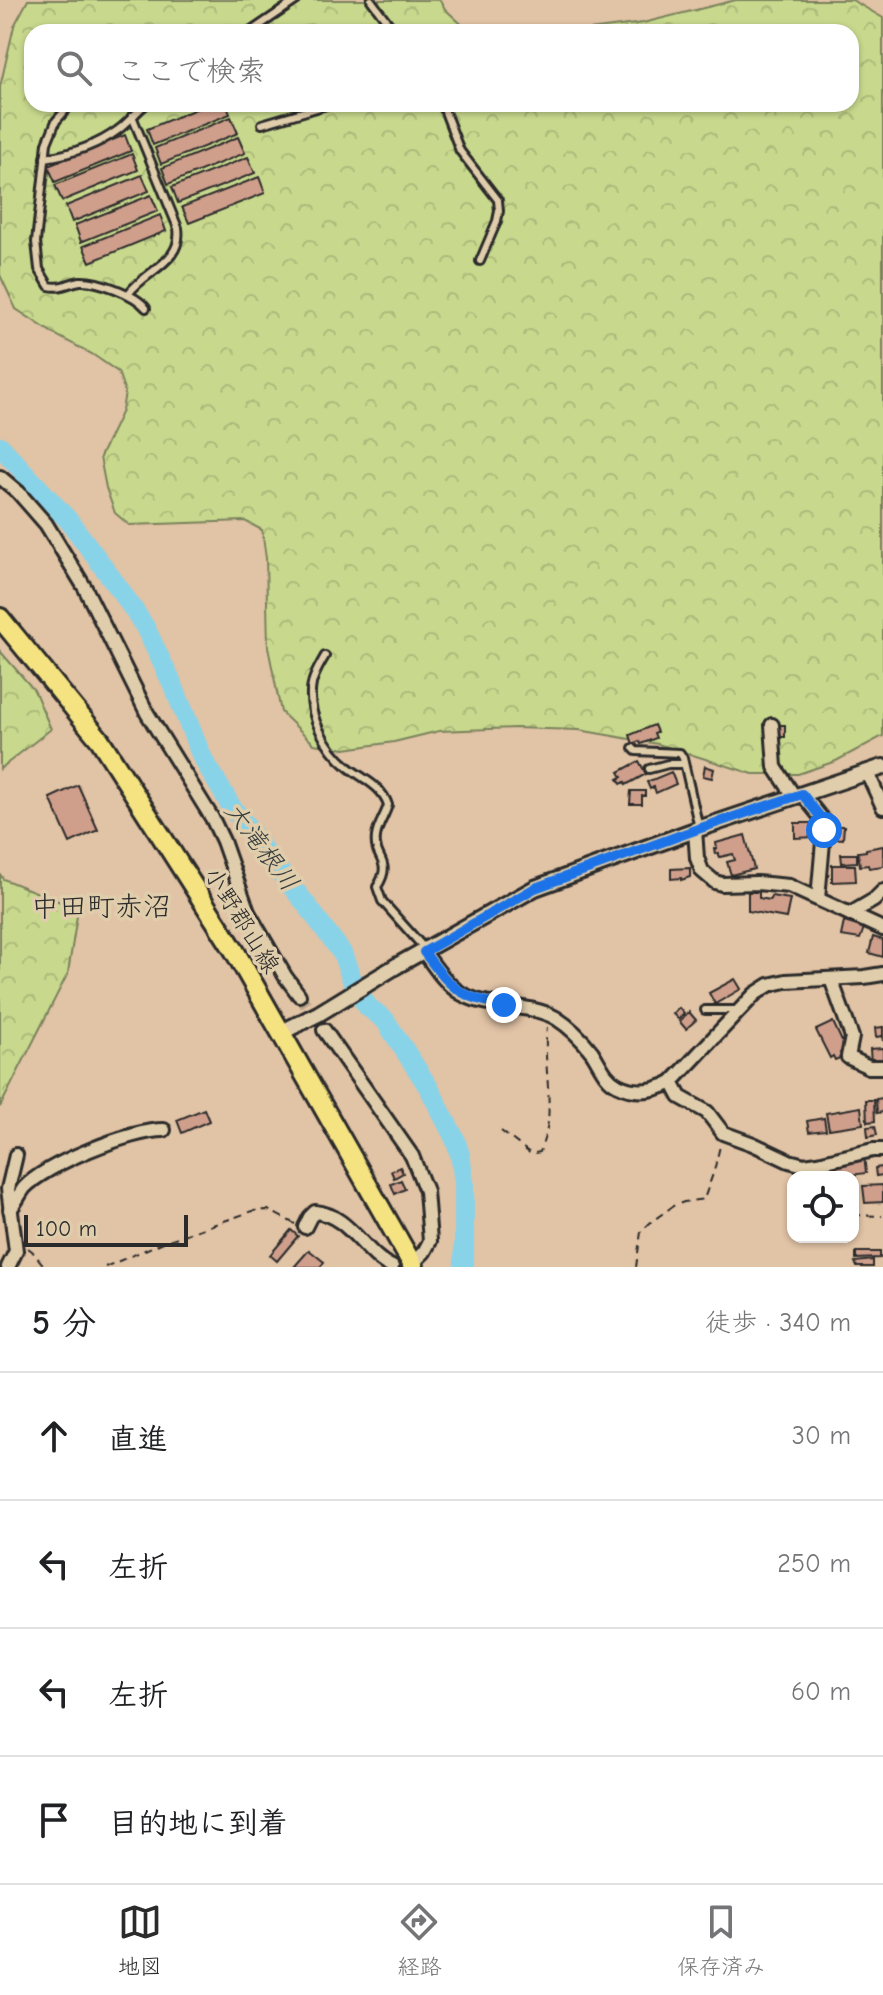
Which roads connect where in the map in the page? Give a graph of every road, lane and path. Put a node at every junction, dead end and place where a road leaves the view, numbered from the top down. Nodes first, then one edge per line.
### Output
1 (297, 0) edge
2 (371, 0) edge
3 (262, 24) edge
4 (389, 24) edge
5 (64, 112) edge
6 (137, 112) edge
7 (303, 112) edge
8 (445, 112) edge
9 (132, 116) junction
10 (262, 124) dead end
11 (45, 158) junction
12 (480, 261) dead end
13 (129, 293) junction
14 (146, 308) dead end
15 (0, 477) edge
16 (0, 618) edge
17 (325, 656) dead end
18 (772, 725) dead end
19 (633, 748) dead end
20 (684, 764) junction
21 (883, 767) edge
22 (649, 769) dead end
23 (867, 772) junction
24 (798, 795) junction
25 (883, 807) edge
26 (697, 829) junction
27 (883, 891) edge
28 (818, 899) junction
29 (850, 914) junction
30 (883, 929) edge
31 (425, 951) junction
32 (883, 974) edge
33 (831, 979) junction
34 (299, 995) tunnel mouth
35 (705, 1010) dead end
36 (739, 1010) junction
37 (554, 1017) junction
38 (324, 1030) tunnel mouth
39 (282, 1032) junction
40 (883, 1067) edge
41 (672, 1082) junction
42 (164, 1130) dead end
43 (501, 1131) dead end
44 (723, 1133) junction
45 (883, 1150) edge
46 (16, 1155) dead end
47 (10, 1210) junction
48 (859, 1215) edge
49 (882, 1216) edge
50 (305, 1227) joint
51 (16, 1251) junction
52 (412, 1266) edge
53 (8, 1267) edge
54 (45, 1267) edge
55 (105, 1267) edge
56 (392, 1267) edge
57 (636, 1267) edge

1 - 3 lane
2 - 4 lane
5 - 11 lane
6 - 9 lane
7 - 10 lane
8 - 12 lane
9 - 11 lane
9 - 13 lane
11 - 13 lane
13 - 14 lane
15 - 34 street
16 - 39 main road, 小野郡山線
17 - 31 lane
18 - 24 street
19 - 20 lane
20 - 22 lane
20 - 26 lane
21 - 23 street
23 - 24 street
23 - 25 street
24 - 26 street
24 - 28 street
26 - 28 street
26 - 31 street
27 - 29 street
28 - 29 street
29 - 30 street
31 - 37 street
31 - 39 street
32 - 33 street
33 - 36 street
33 - 40 street
35 - 36 lane
36 - 41 street
37 - 41 street
37 - 43 path
38 - 52 street
39 - 52 main road, 小野郡山線
41 - 44 street
42 - 47 street
44 - 45 street
44 - 57 path
46 - 47 street
47 - 51 street
48 - 49 path
50 - 55 path
50 - 56 street
51 - 53 street
51 - 54 path

